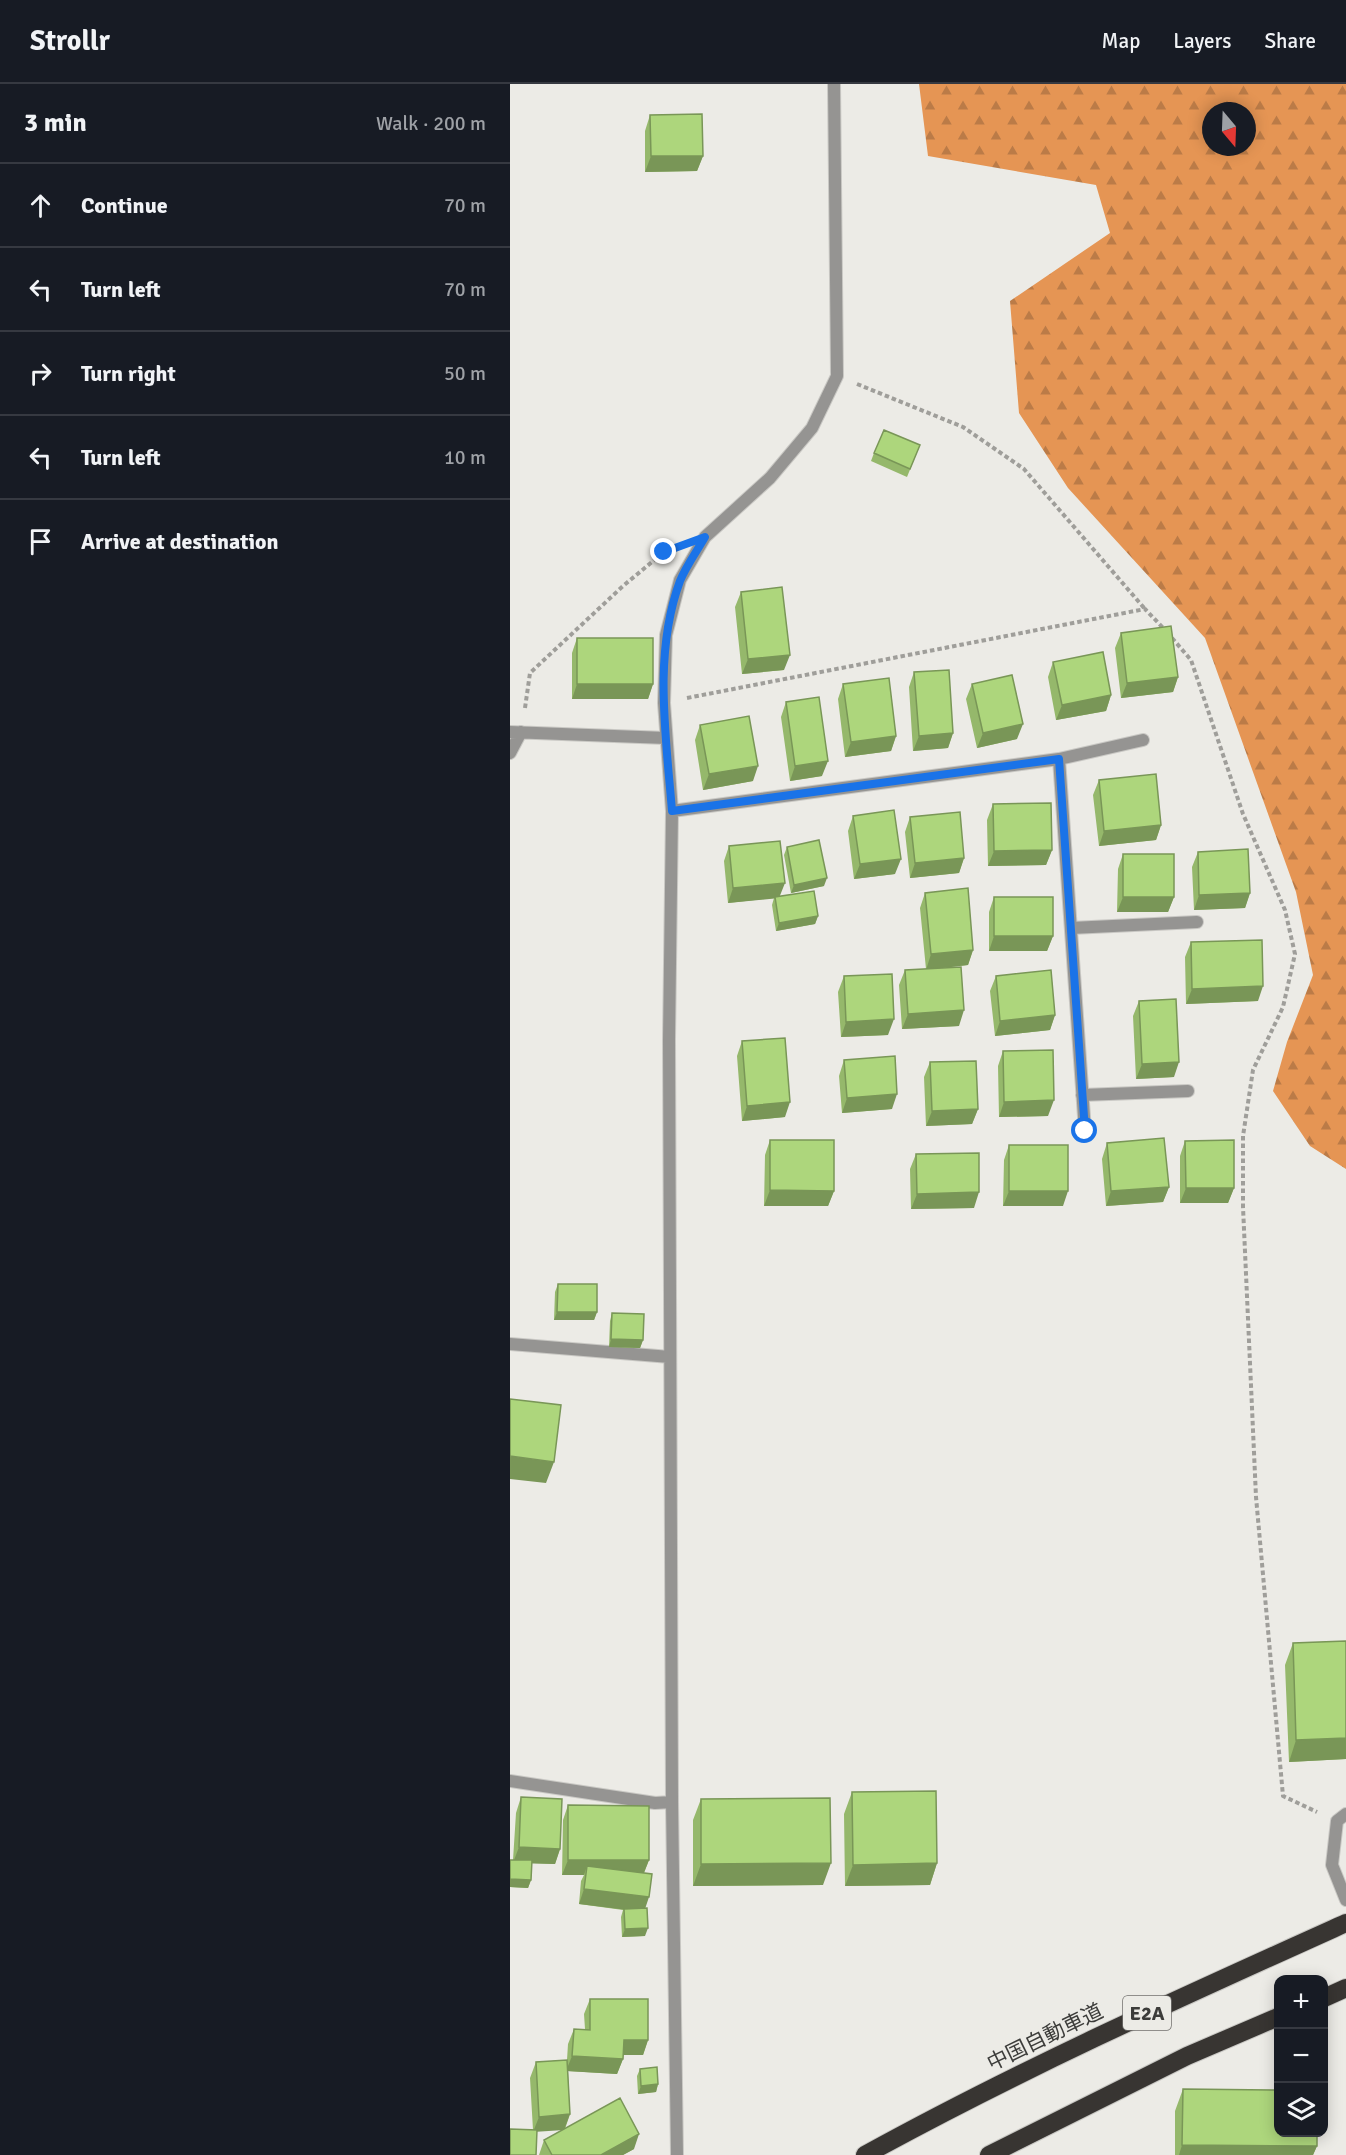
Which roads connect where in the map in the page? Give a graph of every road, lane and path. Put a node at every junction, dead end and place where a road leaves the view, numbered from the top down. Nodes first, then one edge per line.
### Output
1 (834, 84) edge
2 (837, 376) junction
3 (705, 537) junction
4 (1145, 609) junction
5 (664, 703) junction
6 (515, 732) edge
7 (666, 738) junction
8 (1143, 740) dead end
9 (510, 753) edge
10 (1059, 759) junction
11 (672, 811) junction
12 (1197, 922) dead end
13 (1071, 928) junction
14 (1188, 1091) dead end
15 (1082, 1095) junction
16 (1085, 1131) dead end
17 (510, 1344) edge
18 (670, 1357) junction
19 (510, 1781) edge
20 (672, 1802) junction
21 (1341, 1817) edge
22 (1346, 1900) edge
23 (1346, 1923) edge
24 (1346, 1988) edge
25 (1328, 1996) edge
26 (1274, 2019) edge
27 (674, 2154) edge
28 (865, 2155) edge
29 (989, 2155) edge

1 - 2 street
2 - 3 street
2 - 4 path
3 - 5 street
3 - 6 path
4 - 5 path
4 - 21 path
5 - 7 street
6 - 7 street
6 - 9 street
7 - 11 street
8 - 10 street
10 - 11 street
10 - 13 street
11 - 18 street
12 - 13 street
13 - 15 street
14 - 15 street
15 - 16 street
17 - 18 street
18 - 20 street
19 - 20 street
20 - 27 street
21 - 22 street
23 - 28 highway, 中国自動車道 / E2A
24 - 25 highway
26 - 29 highway, E2A

